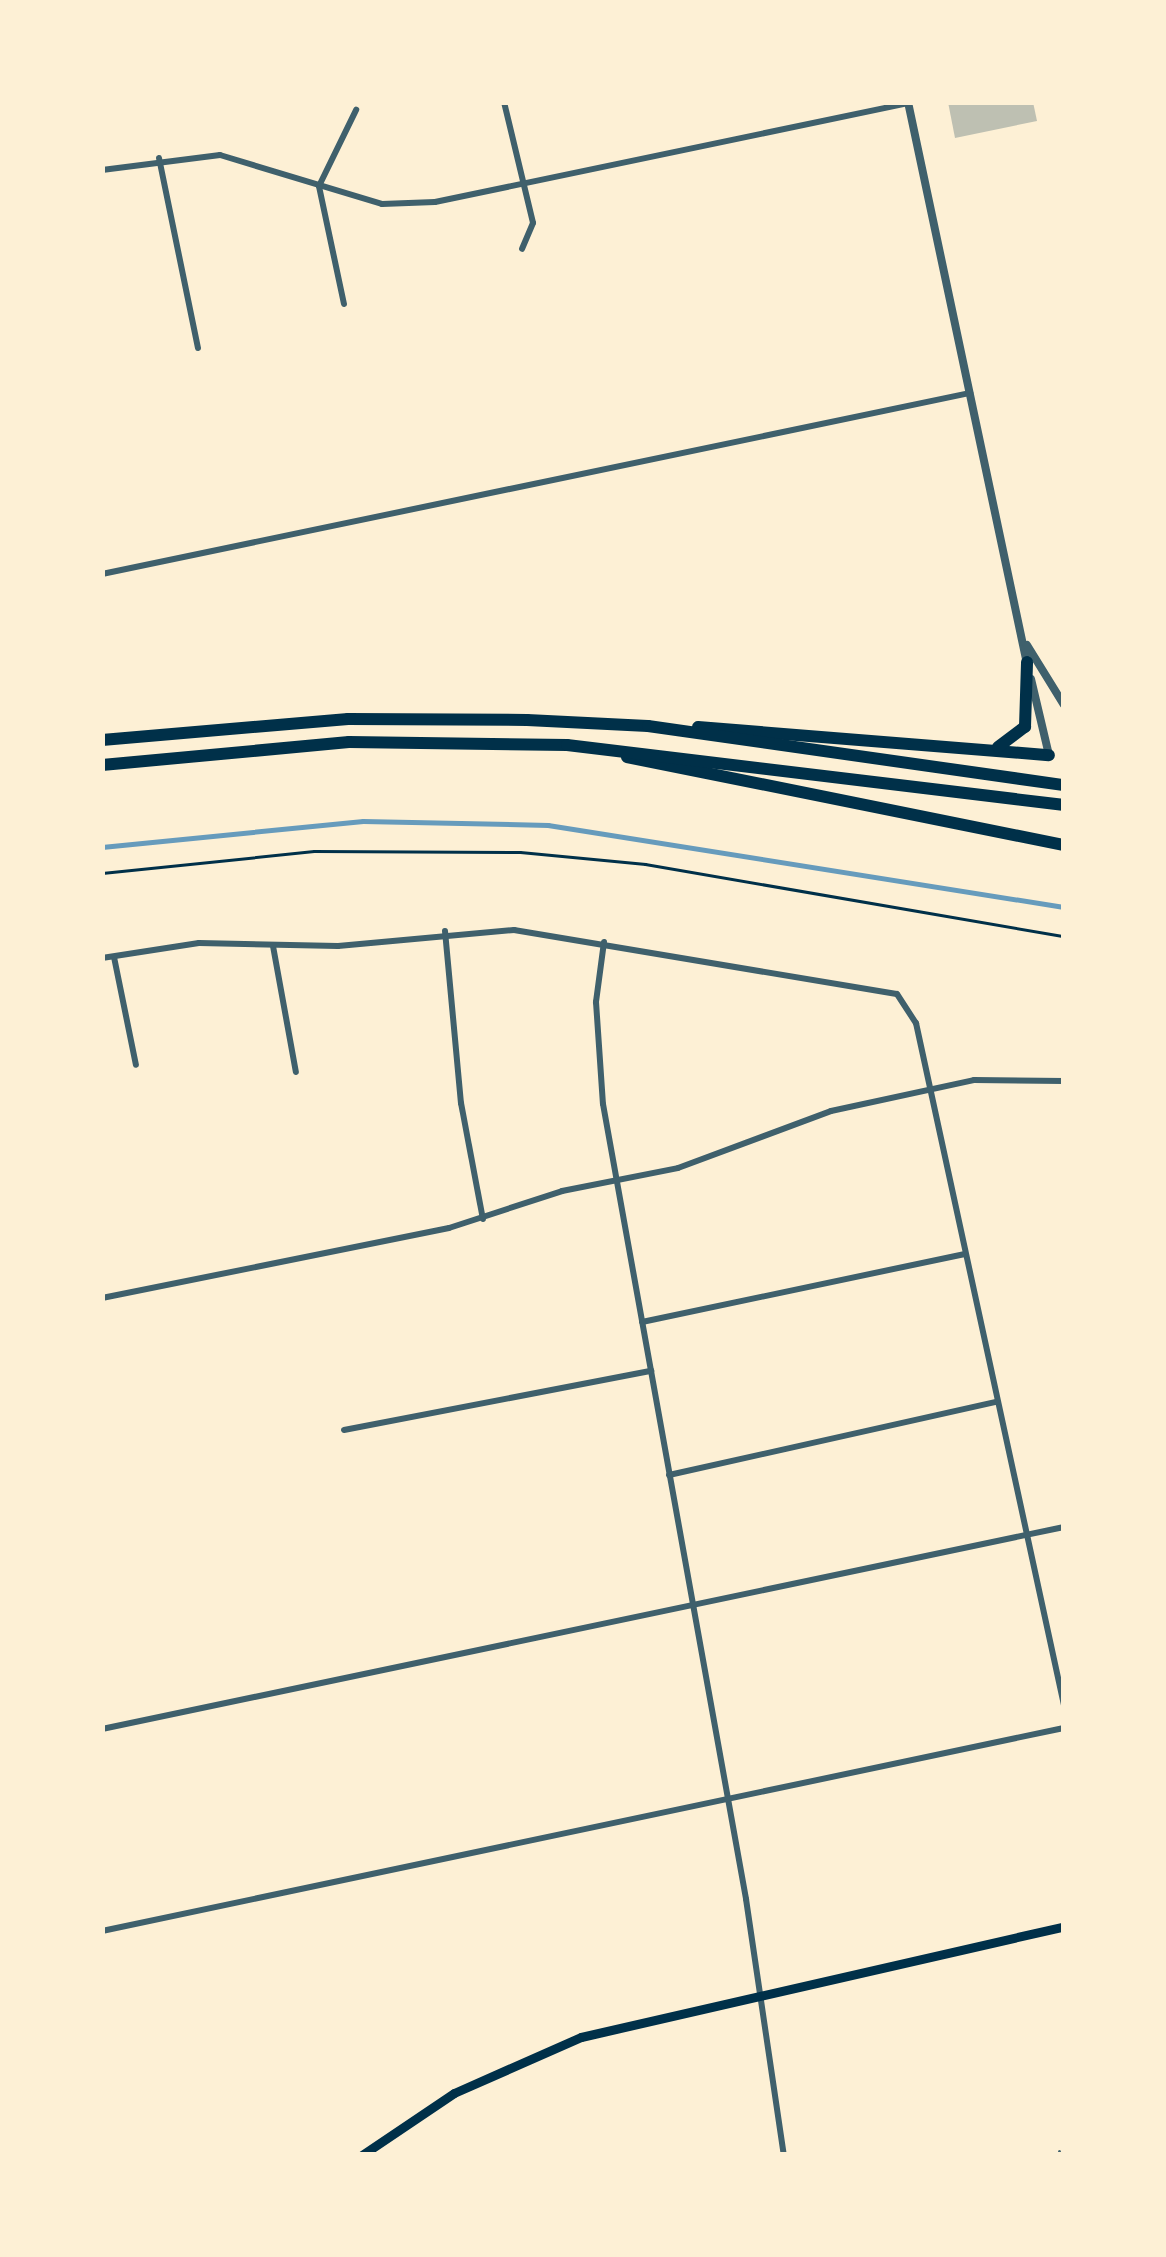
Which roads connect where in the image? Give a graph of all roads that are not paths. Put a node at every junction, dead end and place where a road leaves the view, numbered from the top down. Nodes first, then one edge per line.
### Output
1 (504, 102) edge
2 (908, 102) edge
3 (356, 110) dead end
4 (159, 158) junction
5 (102, 170) edge
6 (523, 183) junction
7 (319, 186) junction
8 (522, 249) dead end
9 (344, 304) dead end
10 (198, 348) dead end
11 (970, 392) junction
12 (102, 574) edge
13 (1021, 633) junction
14 (1027, 662) junction
15 (1064, 705) edge
16 (648, 726) junction
17 (102, 740) edge
18 (567, 745) junction
19 (989, 750) junction
20 (1049, 755) joint
21 (102, 765) edge
22 (1064, 785) edge
23 (1064, 805) edge
24 (1064, 845) edge
25 (445, 931) junction
26 (604, 942) junction
27 (274, 946) junction
28 (114, 956) junction
29 (102, 958) edge
30 (136, 1065) dead end
31 (296, 1072) dead end
32 (1064, 1081) edge
33 (930, 1090) junction
34 (616, 1179) junction
35 (483, 1219) junction
36 (965, 1254) junction
37 (102, 1298) edge
38 (643, 1322) junction
39 (651, 1371) junction
40 (996, 1402) junction
41 (344, 1430) dead end
42 (669, 1475) junction
43 (1064, 1527) edge
44 (1026, 1535) junction
45 (694, 1606) junction
46 (1064, 1705) edge
47 (1064, 1728) edge
48 (102, 1729) edge
49 (728, 1799) junction
50 (1064, 1926) edge
51 (102, 1931) edge
52 (756, 1992) junction
53 (362, 2155) edge
54 (784, 2155) edge

1 - 6 street
2 - 6 street
2 - 11 street
3 - 7 street
4 - 5 street
4 - 7 street
4 - 10 street
6 - 7 street
6 - 8 street
7 - 9 street
11 - 12 street
11 - 13 street
13 - 14 street
13 - 15 street
14 - 19 highway
14 - 20 street
16 - 17 highway
16 - 19 highway
16 - 22 highway
18 - 21 highway
18 - 23 highway
18 - 24 highway
19 - 20 highway
25 - 26 street
25 - 27 street
25 - 35 street
26 - 33 street
26 - 34 street
27 - 28 street
27 - 31 street
28 - 29 street
28 - 30 street
32 - 33 street
33 - 34 street
33 - 36 street
34 - 35 street
34 - 38 street
35 - 37 street
36 - 38 street
36 - 40 street
38 - 39 street
39 - 41 street
39 - 42 street
40 - 42 street
40 - 44 street
42 - 45 street
43 - 44 street
44 - 45 street
44 - 46 street
45 - 48 street
45 - 49 street
47 - 49 street
49 - 51 street
49 - 52 street
50 - 52 main road
52 - 53 main road
52 - 54 street

